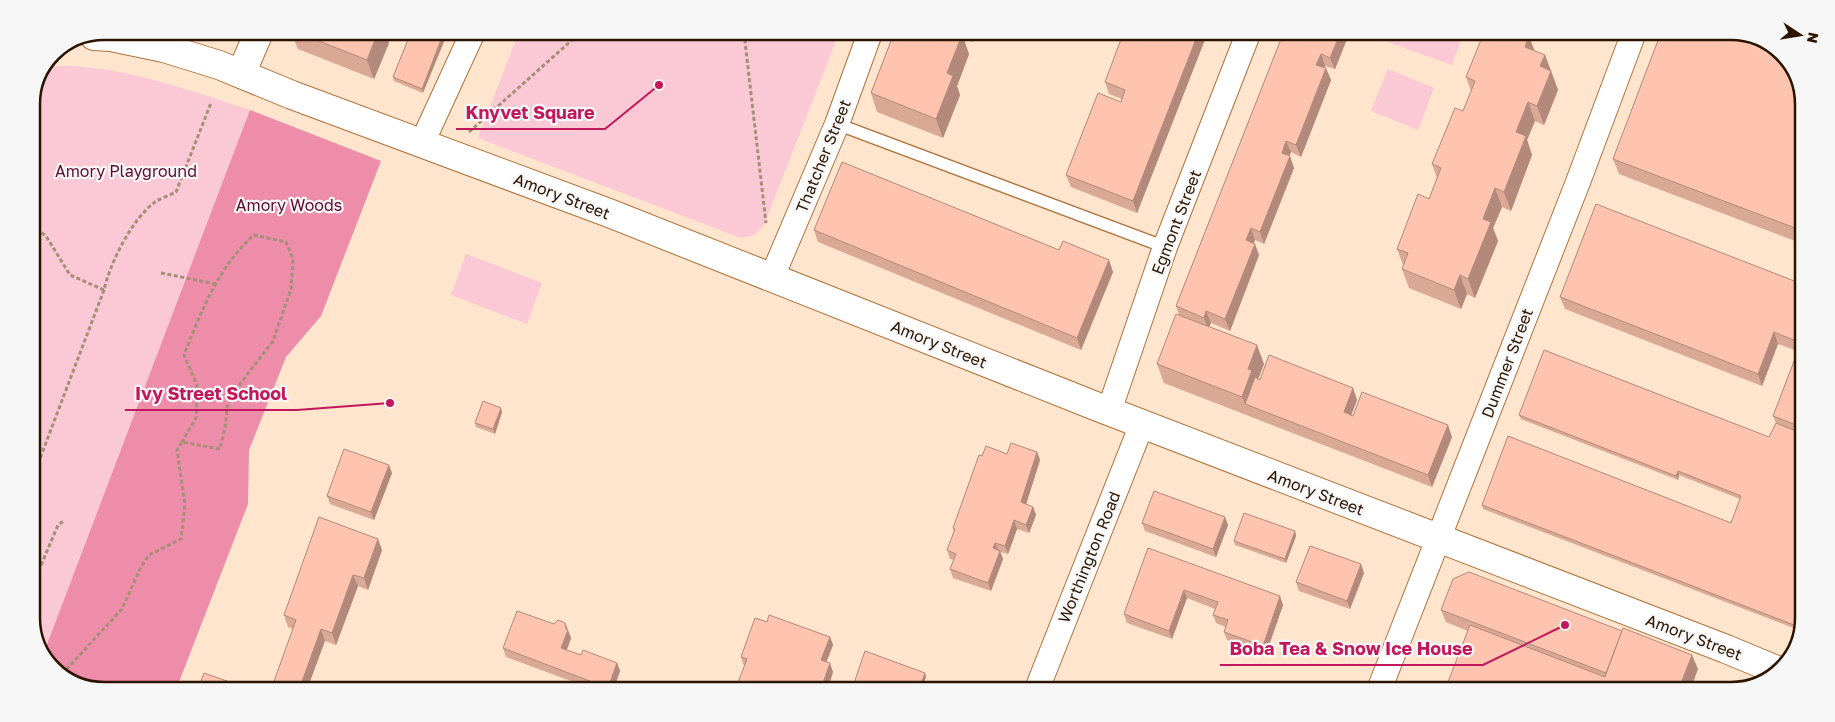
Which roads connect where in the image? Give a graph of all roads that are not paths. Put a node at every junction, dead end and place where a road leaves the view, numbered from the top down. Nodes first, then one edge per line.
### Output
1 (125, 40) edge
2 (256, 40) edge
3 (469, 40) edge
4 (867, 40) edge
5 (1246, 40) edge
6 (1631, 40) edge
7 (241, 74) junction
8 (837, 124) junction
9 (422, 143) junction
10 (1165, 247) junction
11 (772, 277) junction
12 (1110, 411) junction
13 (1142, 424) junction
14 (1438, 539) junction
15 (1771, 668) edge
16 (1040, 682) edge
17 (1382, 682) edge

1 - 7 street, Amory Street
2 - 7 street
3 - 9 street
4 - 8 street, Thatcher Street
5 - 10 street, Egmont Street
6 - 14 street, Dummer Street
7 - 9 street, Amory Street
8 - 10 lane
8 - 11 street, Thatcher Street
9 - 11 street, Amory Street
10 - 12 street, Egmont Street
11 - 12 street, Amory Street
12 - 13 street, Amory Street
13 - 14 street, Amory Street
13 - 16 street, Worthington Road
14 - 15 street, Amory Street
14 - 17 street, Dummer Street

